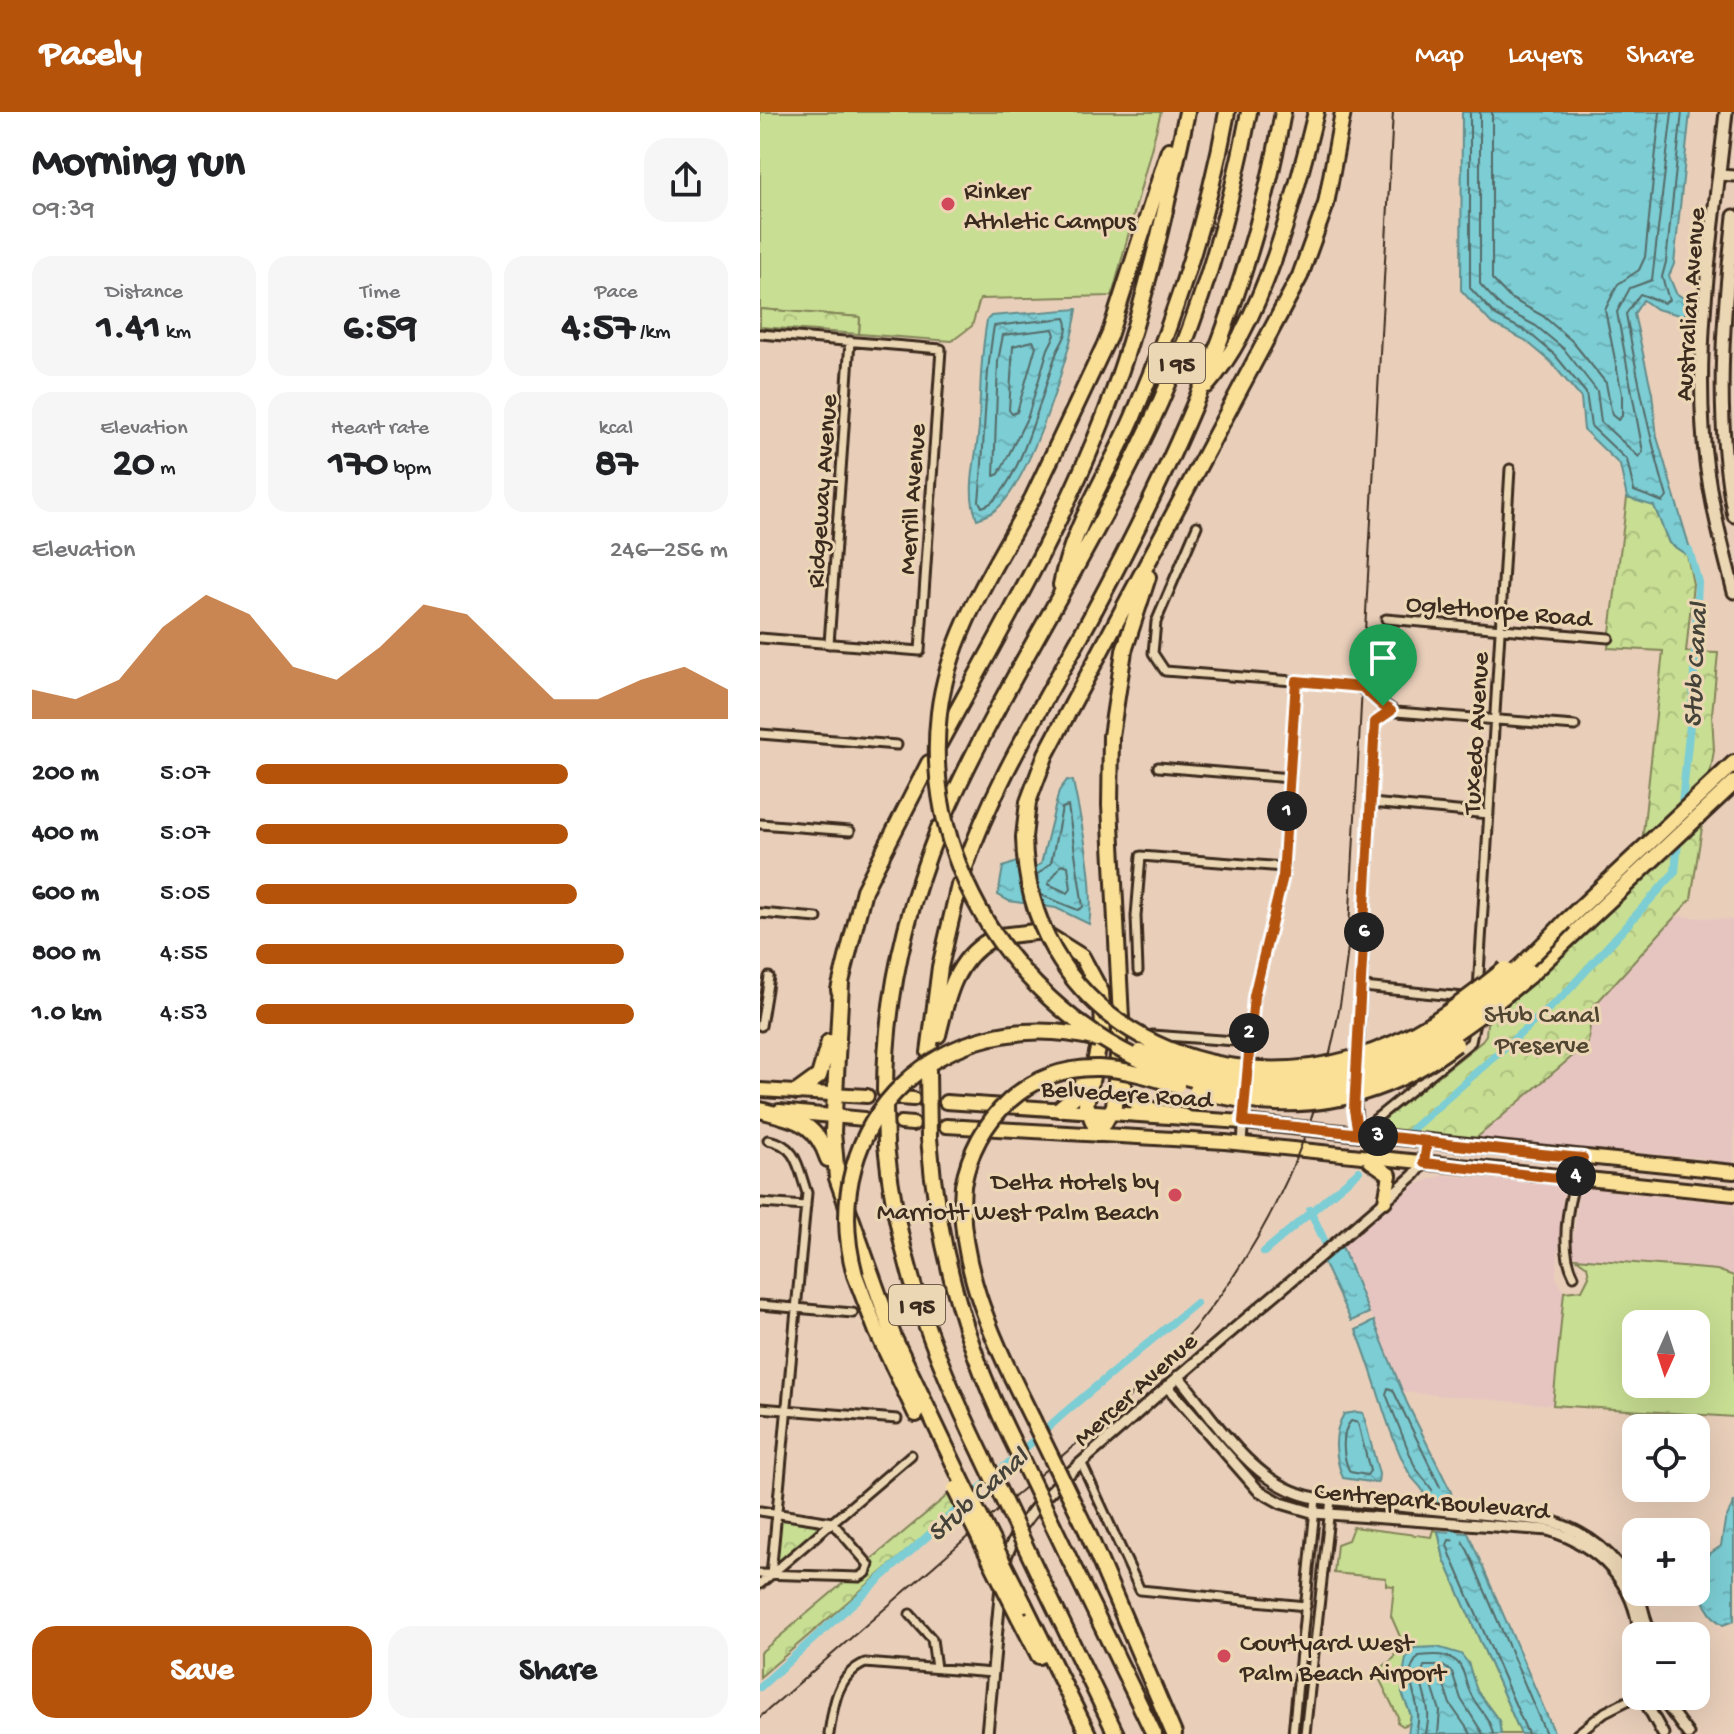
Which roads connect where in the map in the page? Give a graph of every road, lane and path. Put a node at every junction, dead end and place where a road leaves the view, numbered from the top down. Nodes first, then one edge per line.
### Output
1 (1184, 112) edge
2 (1227, 112) edge
3 (1249, 112) edge
4 (1283, 112) edge
5 (1316, 112) edge
6 (1343, 112) edge
7 (1726, 112) edge
8 (1720, 175) junction
9 (1734, 176) edge
10 (1734, 216) edge
11 (760, 335) edge
12 (850, 341) junction
13 (1199, 395) junction
14 (1510, 469) dead end
15 (1175, 514) junction
16 (1734, 516) edge
17 (1197, 526) dead end
18 (1734, 592) edge
19 (1058, 597) junction
20 (1386, 619) dead end
21 (1500, 629) junction
22 (760, 638) edge
23 (1609, 638) dead end
24 (829, 644) junction
25 (1296, 681) junction
26 (1391, 711) junction
27 (1494, 721) junction
28 (1575, 726) dead end
29 (760, 734) edge
30 (939, 744) dead end
31 (897, 745) dead end
32 (929, 763) dead end
33 (1734, 763) edge
34 (1158, 767) dead end
35 (1290, 778) junction
36 (1734, 783) edge
37 (1371, 803) junction
38 (946, 812) dead end
39 (1489, 814) junction
40 (760, 824) edge
41 (939, 828) dead end
42 (850, 831) dead end
43 (1284, 867) junction
44 (964, 870) dead end
45 (959, 885) dead end
46 (760, 913) edge
47 (817, 918) dead end
48 (1565, 922) junction
49 (1138, 971) dead end
50 (1532, 973) junction
51 (769, 977) dead end
52 (841, 983) junction
53 (1363, 987) junction
54 (1477, 999) junction
55 (762, 1003) edge
56 (761, 1026) edge
57 (1103, 1026) junction
58 (1146, 1034) dead end
59 (1249, 1042) junction
60 (930, 1061) junction
61 (1119, 1072) junction
62 (760, 1090) edge
63 (885, 1091) dead end
64 (797, 1092) junction
65 (834, 1094) junction
66 (867, 1096) dead end
67 (946, 1102) dead end
68 (885, 1107) dead end
69 (760, 1109) edge
70 (1059, 1109) junction
71 (1087, 1110) junction
72 (1112, 1113) junction
73 (834, 1116) junction
74 (1185, 1117) junction
75 (864, 1119) dead end
76 (1243, 1122) junction
77 (946, 1126) dead end
78 (1358, 1133) junction
79 (1098, 1134) junction
80 (768, 1140) dead end
81 (1427, 1141) junction
82 (1242, 1144) junction
83 (1360, 1156) junction
84 (1583, 1158) junction
85 (1424, 1163) junction
86 (1734, 1172) edge
87 (837, 1178) junction
88 (1574, 1180) junction
89 (1734, 1194) edge
90 (1385, 1201) junction
91 (760, 1203) edge
92 (806, 1206) junction
93 (1574, 1276) dead end
94 (760, 1305) edge
95 (796, 1308) junction
96 (853, 1313) dead end
97 (1178, 1376) junction
98 (1167, 1386) junction
99 (760, 1408) edge
100 (786, 1410) junction
101 (897, 1419) dead end
102 (911, 1455) dead end
103 (1082, 1464) junction
104 (959, 1487) junction
105 (1316, 1498) junction
106 (1331, 1499) junction
107 (760, 1511) edge
108 (776, 1512) junction
109 (1315, 1513) junction
110 (1330, 1514) junction
111 (832, 1522) junction
112 (1622, 1570) edge
113 (760, 1574) edge
114 (771, 1575) junction
115 (760, 1584) edge
116 (1306, 1606) junction
117 (1021, 1611) junction
118 (910, 1614) dead end
119 (1637, 1622) edge
120 (936, 1668) junction
121 (993, 1673) junction
122 (1622, 1704) edge
123 (1648, 1710) edge
124 (1670, 1710) edge
125 (828, 1732) edge
126 (987, 1734) edge
127 (1080, 1734) edge
128 (1088, 1734) edge
129 (1116, 1734) edge
130 (1154, 1734) edge
131 (1174, 1734) edge
132 (1293, 1734) edge
133 (1305, 1734) edge
134 (1577, 1734) edge
135 (1663, 1734) edge
136 (1688, 1734) edge

1 - 30 highway
1 - 50 highway, bridge
2 - 19 highway
3 - 19 highway, I 95
4 - 13 highway, I 95
5 - 13 highway
6 - 15 highway
7 - 8 main road, Australian Avenue
8 - 9 street
8 - 18 main road, Australian Avenue
10 - 16 main road, Australian Avenue
11 - 12 street
12 - 24 street, Ridgeway Avenue
12 - 24 street, Merrill Avenue
13 - 44 highway, I 95
14 - 21 street, Tuxedo Avenue
15 - 48 highway, bridge
15 - 61 highway
17 - 25 street
19 - 38 highway, I 95
20 - 21 street, Oglethorpe Road
21 - 23 street, Oglethorpe Road
21 - 27 street, Tuxedo Avenue
22 - 24 street
25 - 26 street
25 - 35 street
26 - 27 street
26 - 37 street
27 - 28 street
27 - 39 street, Tuxedo Avenue
29 - 31 street
32 - 52 highway
33 - 48 highway
34 - 35 street
35 - 43 street
36 - 50 highway
37 - 39 street
37 - 53 street
39 - 54 street, Tuxedo Avenue
40 - 42 street
41 - 63 highway
43 - 49 street
43 - 59 street
45 - 60 highway, I 95
46 - 47 street
48 - 104 highway, bridge
50 - 131 highway, bridge
51 - 55 street
52 - 64 highway
52 - 65 highway
53 - 54 street
53 - 78 street
54 - 78 street, Tuxedo Avenue
55 - 56 street
57 - 60 highway
57 - 70 highway
57 - 71 highway
58 - 59 street
59 - 76 street
60 - 130 highway, I 95, bridge
61 - 72 highway
61 - 74 highway
62 - 64 main road
64 - 65 main road
65 - 66 main road
65 - 73 highway
67 - 70 main road, Belvedere Road
68 - 129 highway, I 95, bridge
69 - 73 main road
69 - 87 highway
70 - 71 main road, Belvedere Road
71 - 72 main road, Belvedere Road
71 - 79 highway
72 - 74 main road, Belvedere Road
72 - 79 highway
73 - 75 main road
73 - 87 highway
74 - 76 main road, Belvedere Road
76 - 78 main road, Belvedere Road
76 - 82 street
77 - 79 main road, Belvedere Road
78 - 81 main road, Belvedere Road
79 - 82 main road, Belvedere Road
80 - 92 street
81 - 84 main road, Belvedere Road
81 - 85 street
82 - 83 main road, Belvedere Road
83 - 85 main road, Belvedere Road
83 - 90 main road
84 - 86 main road, Belvedere Road
84 - 88 street
85 - 88 main road, Belvedere Road
85 - 90 street, Mercer Avenue
87 - 104 highway
88 - 89 main road, Belvedere Road
88 - 93 street
90 - 97 street, Mercer Avenue
91 - 92 street
92 - 95 street
94 - 95 street
95 - 96 street
95 - 100 street
97 - 98 street, Mercer Avenue
97 - 105 street, Centrepark Boulevard
98 - 103 street, Mercer Avenue
98 - 109 street, Centrepark Boulevard
99 - 100 street
100 - 101 street
100 - 108 street
102 - 111 street
103 - 116 street
103 - 121 street, Mercer Avenue
104 - 117 highway, bridge
105 - 106 street, Centrepark Boulevard
105 - 109 street
106 - 110 street
106 - 112 street, Centrepark Boulevard
107 - 108 street
108 - 111 street
108 - 114 street
109 - 110 street, Centrepark Boulevard
109 - 116 street
110 - 119 street, Centrepark Boulevard
110 - 133 street
111 - 114 street
111 - 114 street
113 - 114 street
114 - 115 street
116 - 132 street
117 - 127 highway
117 - 128 highway
118 - 120 street
120 - 121 street
120 - 125 street
121 - 126 street, Mercer Avenue
122 - 134 street
123 - 135 street
124 - 136 street

